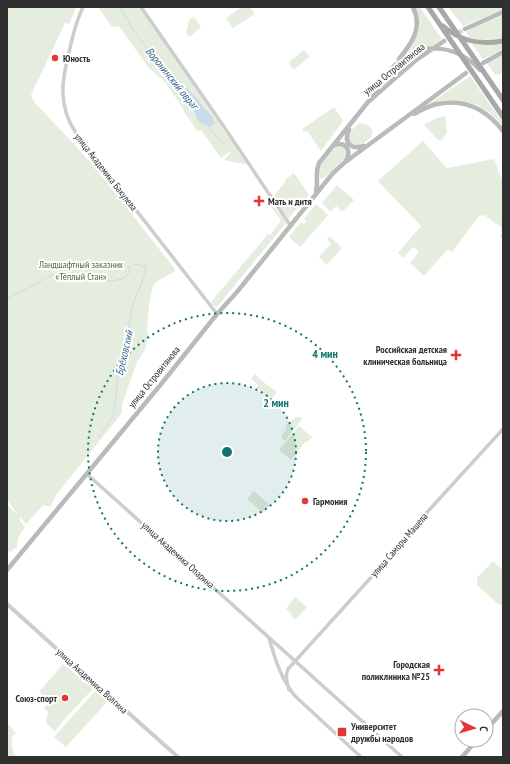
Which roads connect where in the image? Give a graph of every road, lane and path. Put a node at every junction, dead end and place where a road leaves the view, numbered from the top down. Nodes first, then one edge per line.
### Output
1 (83, 7) edge
2 (142, 7) edge
3 (413, 7) edge
4 (428, 7) edge
5 (439, 7) edge
6 (503, 12) edge
7 (437, 20) junction
8 (465, 29) tunnel mouth
9 (444, 41) tunnel mouth
10 (503, 41) edge
11 (502, 53) edge
12 (483, 63) dead end
13 (394, 67) junction
14 (466, 73) dead end
15 (489, 80) junction
16 (503, 100) edge
17 (368, 102) junction
18 (407, 117) junction
19 (503, 117) edge
20 (352, 122) junction
21 (503, 131) edge
22 (332, 145) junction
23 (366, 146) junction
24 (344, 162) junction
25 (316, 171) junction
26 (328, 178) junction
27 (315, 195) junction
28 (290, 225) junction
29 (217, 314) junction
30 (503, 430) edge
31 (87, 474) junction
32 (7, 570) edge
33 (7, 604) edge
34 (268, 637) junction
35 (295, 662) junction
36 (289, 690) junction
37 (503, 711) edge
38 (494, 721) edge
39 (470, 748) edge
40 (178, 757) edge
41 (361, 757) edge
42 (402, 757) edge
43 (462, 757) edge

1 - 29 street, улица Академика Бакулева
2 - 28 street
3 - 13 main road
4 - 7 main road
5 - 15 main road
6 - 8 main road
7 - 10 main road
7 - 19 main road
9 - 17 main road, улица Островитянова
11 - 12 main road
13 - 15 main road
13 - 17 main road
14 - 18 main road, улица Островитянова
15 - 16 main road
17 - 20 main road, улица Островитянова
18 - 21 main road
18 - 23 main road, улица Островитянова
20 - 22 main road, улица Островитянова
20 - 23 main road
22 - 24 main road
22 - 25 main road, улица Островитянова
23 - 24 main road, улица Островитянова
24 - 26 main road, улица Островитянова
25 - 26 main road
25 - 27 main road, улица Островитянова
26 - 27 main road, улица Островитянова
27 - 28 main road, улица Островитянова
28 - 29 main road, улица Островитянова
29 - 31 main road, улица Островитянова
30 - 35 street, улица Саморы Машела
31 - 32 main road, улица Островитянова
31 - 34 street, улица Академика Опарина
33 - 40 street, улица Академика Волгина
34 - 35 street, улица Академика Опарина
34 - 36 street, улица Академика Опарина
35 - 36 street, улица Саморы Машела
35 - 42 street, улица Академика Опарина
36 - 41 street, улица Академика Опарина
37 - 38 main road
39 - 43 main road

